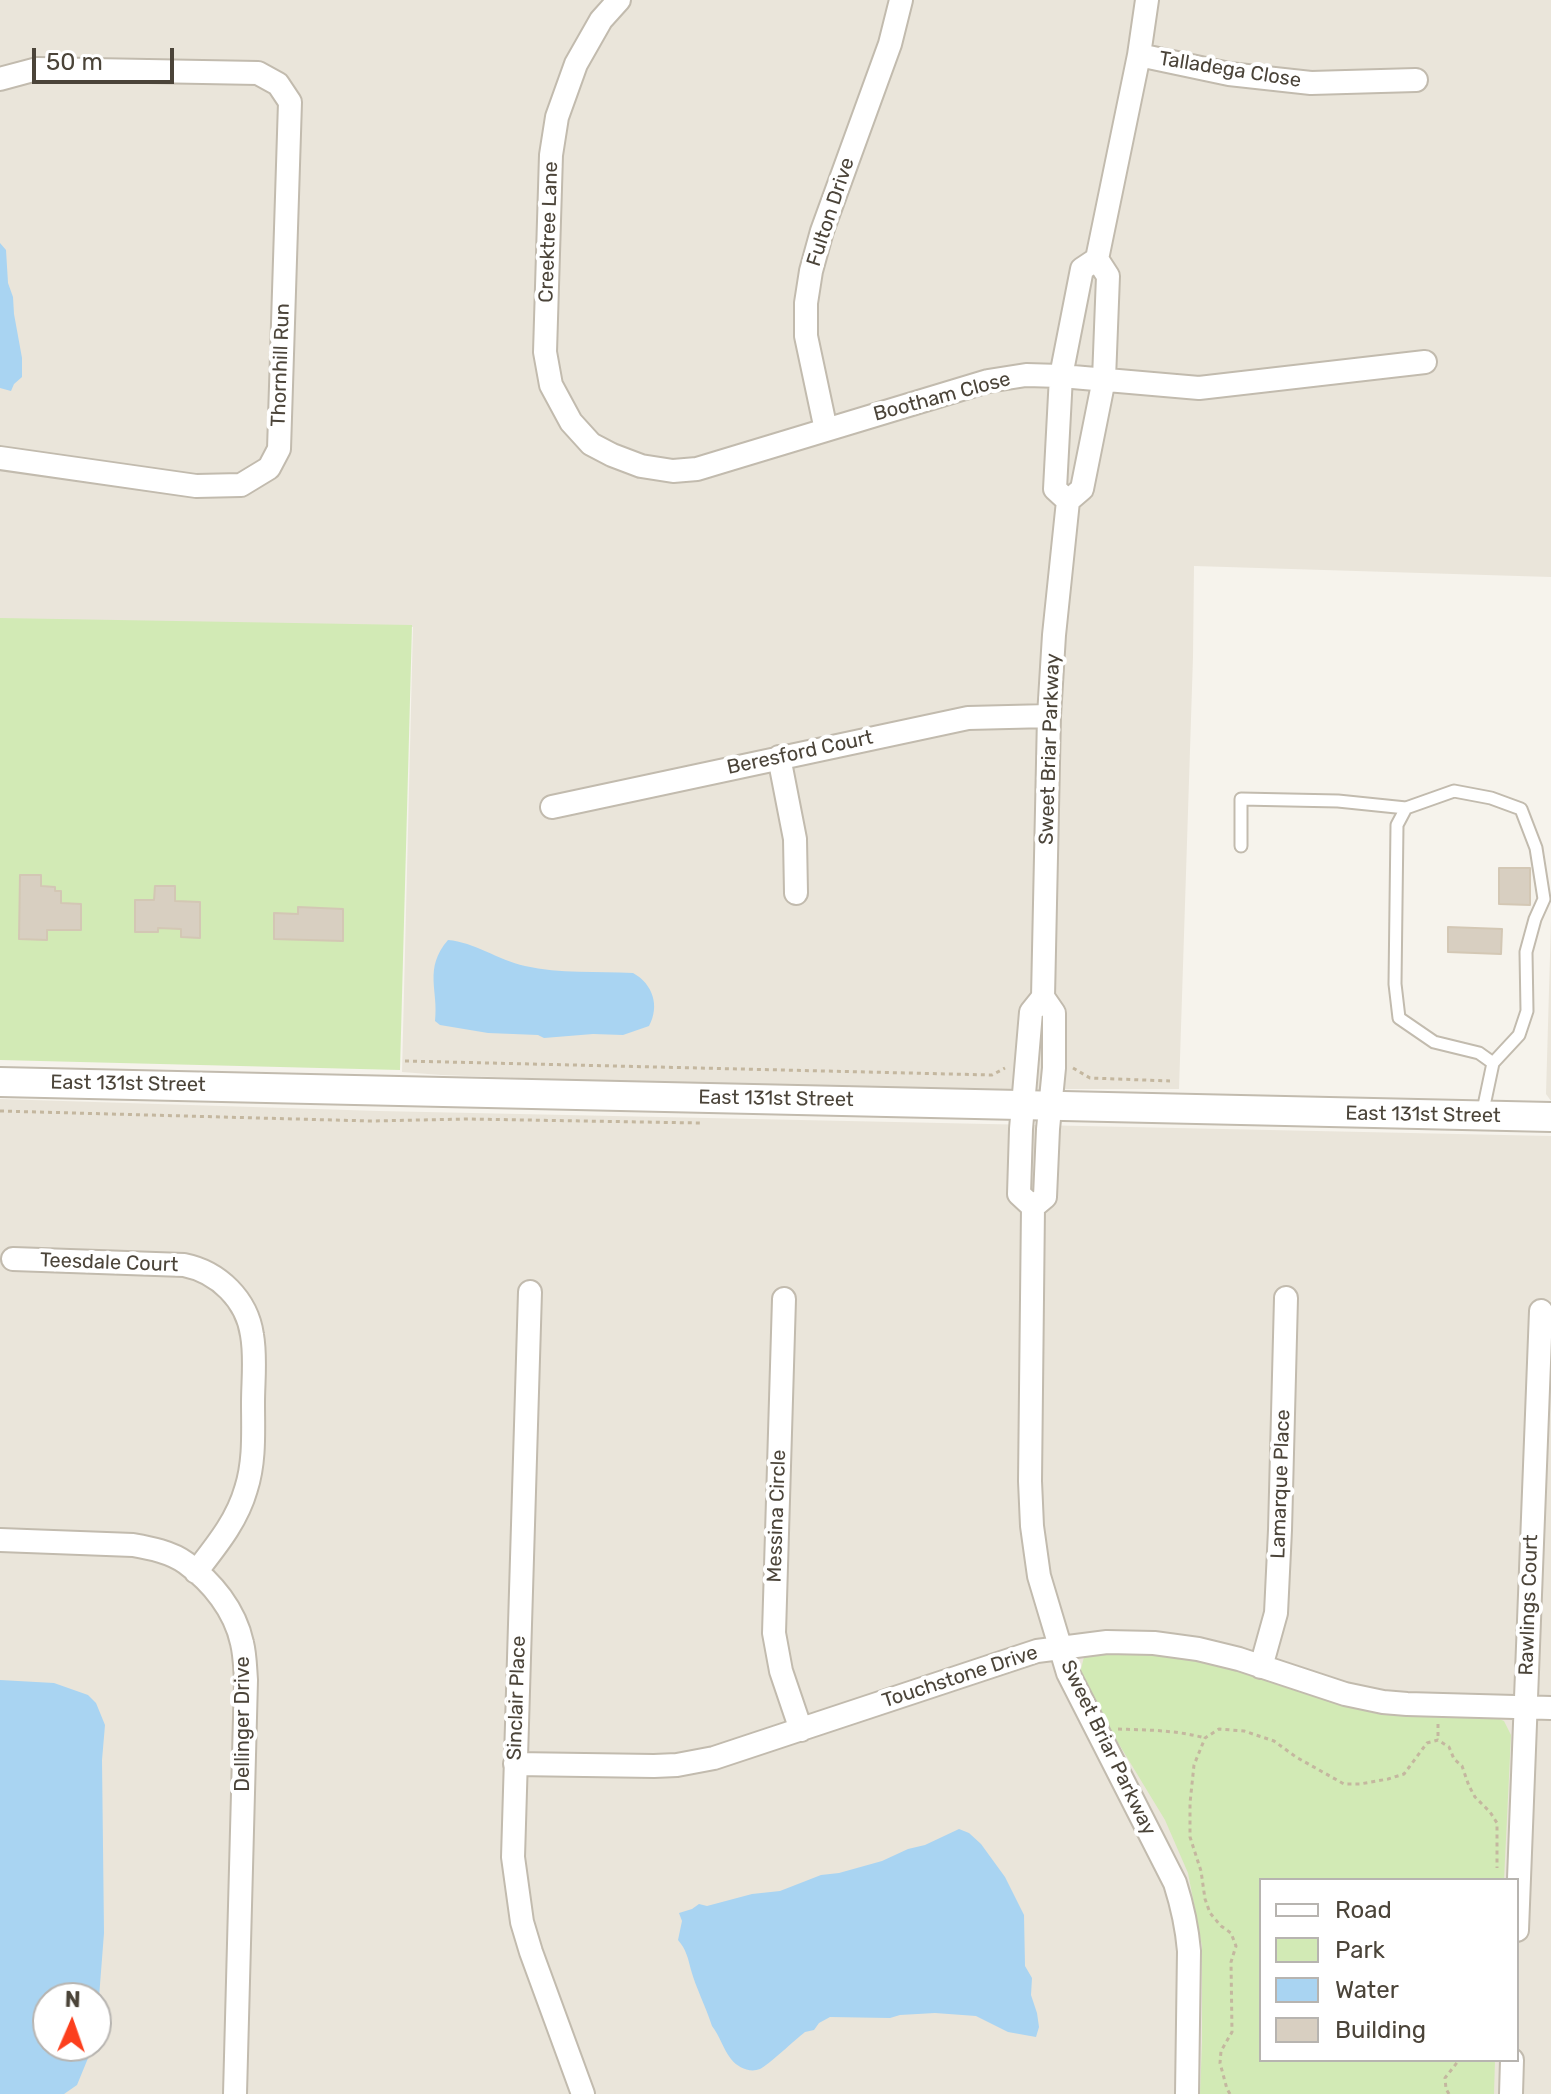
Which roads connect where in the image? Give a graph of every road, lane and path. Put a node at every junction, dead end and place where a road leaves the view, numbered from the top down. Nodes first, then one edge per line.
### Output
1 (619, 0) edge
2 (901, 0) edge
3 (1147, 0) edge
4 (1139, 55) junction
5 (0, 79) edge
6 (1416, 80) dead end
7 (1097, 259) junction
8 (1425, 362) dead end
9 (1061, 376) junction
10 (1104, 379) junction
11 (826, 430) junction
12 (612, 455) joint
13 (0, 458) edge
14 (1068, 501) junction
15 (1049, 716) junction
16 (779, 757) junction
17 (552, 807) dead end
18 (1406, 808) junction
19 (1241, 846) dead end
20 (796, 893) dead end
21 (405, 1061) dead end
22 (1493, 1063) junction
23 (1003, 1068) dead end
24 (1073, 1068) dead end
25 (1170, 1081) dead end
26 (0, 1082) edge
27 (1037, 1105) junction
28 (0, 1111) edge
29 (1482, 1116) junction
30 (1551, 1117) edge
31 (702, 1123) dead end
32 (13, 1259) dead end
33 (530, 1292) dead end
34 (1286, 1298) dead end
35 (784, 1299) dead end
36 (1541, 1311) dead end
37 (0, 1540) edge
38 (196, 1572) junction
39 (1060, 1647) junction
40 (1261, 1667) junction
41 (1525, 1707) junction
42 (1551, 1708) edge
43 (1094, 1726) junction
44 (801, 1730) junction
45 (1205, 1738) junction
46 (515, 1764) junction
47 (1497, 1876) dead end
48 (1519, 1878) edge
49 (1457, 2062) edge
50 (1512, 2062) edge
51 (235, 2094) edge
52 (583, 2094) edge
53 (1187, 2094) edge
54 (1230, 2094) edge
55 (1449, 2094) edge
56 (1511, 2094) edge

1 - 12 street, Creektree Lane
2 - 11 street, Fulton Drive
3 - 4 street, Sweet Briar Parkway
4 - 6 street, Talladega Close
4 - 7 street, Sweet Briar Parkway
5 - 13 street, Thornhill Run
7 - 9 street, Sweet Briar Parkway
7 - 10 street, Sweet Briar Parkway
8 - 10 street, Bootham Close
9 - 10 street, Bootham Close
9 - 11 street, Bootham Close
9 - 14 street, Sweet Briar Parkway
10 - 14 street, Sweet Briar Parkway
11 - 12 street, Bootham Close
14 - 15 street, Sweet Briar Parkway
15 - 16 street, Beresford Court
15 - 27 street, Sweet Briar Parkway
16 - 17 street, Beresford Court
16 - 20 street
18 - 19 lane
18 - 22 lane
18 - 22 lane
21 - 23 path
22 - 29 lane
24 - 25 path
26 - 27 street, East 131st Street
27 - 29 street, East 131st Street
27 - 39 street, Sweet Briar Parkway
28 - 31 path
29 - 30 street, East 131st Street
32 - 38 street, Teesdale Court
33 - 46 street, Sinclair Place
34 - 40 street, Lamarque Place
35 - 44 street, Messina Circle
36 - 41 street, Rawlings Court
37 - 38 street, Dellinger Drive
38 - 51 street, Dellinger Drive
39 - 40 street, Touchstone Drive
39 - 43 street, Sweet Briar Parkway
39 - 44 street, Touchstone Drive
40 - 41 street, Touchstone Drive
41 - 42 street, Touchstone Drive
41 - 48 street, Rawlings Court
43 - 45 path
43 - 53 street, Sweet Briar Parkway
44 - 46 street, Touchstone Drive
45 - 47 path
45 - 54 path
46 - 52 street, Sinclair Place
49 - 55 path
50 - 56 street

